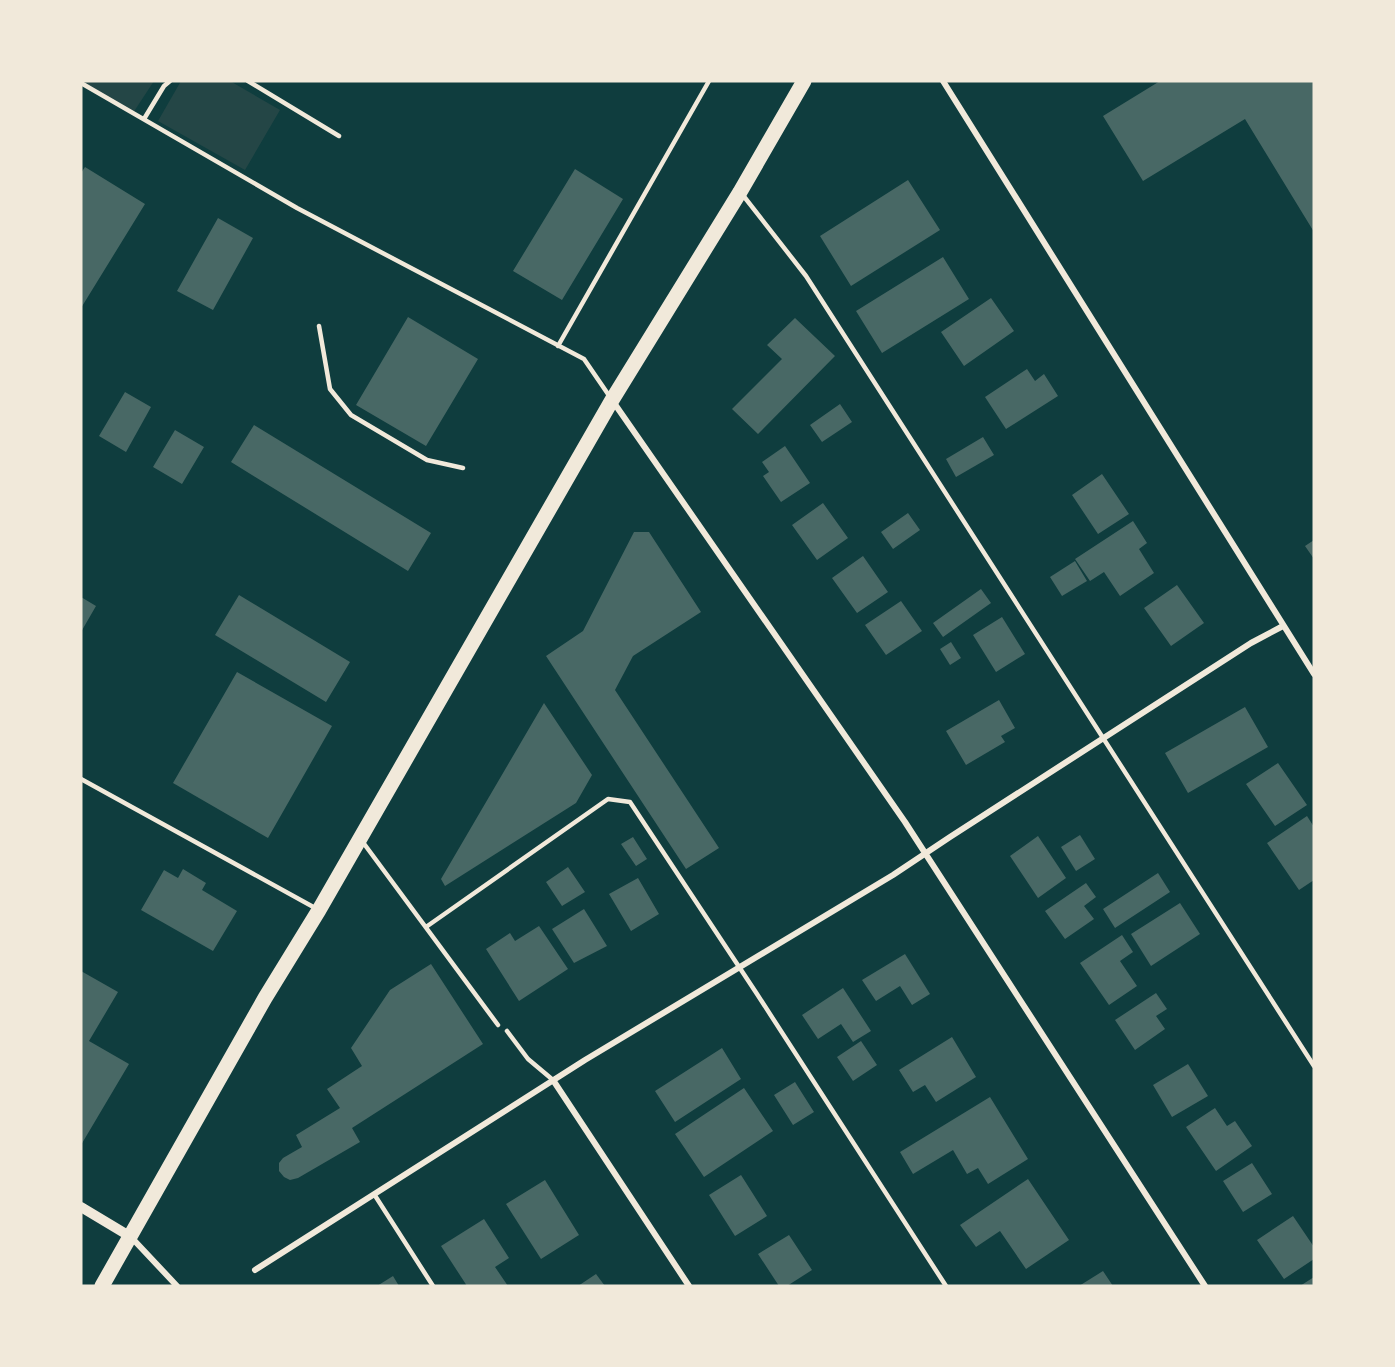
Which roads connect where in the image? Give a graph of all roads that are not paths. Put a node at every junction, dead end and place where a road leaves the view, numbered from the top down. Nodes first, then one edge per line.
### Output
1 (170, 81) edge
2 (248, 81) edge
3 (709, 81) edge
4 (804, 81) edge
5 (943, 81) edge
6 (81, 83) edge
7 (144, 119) junction
8 (339, 136) dead end
9 (740, 192) junction
10 (319, 326) dead end
11 (558, 346) junction
12 (612, 400) junction
13 (463, 468) dead end
14 (1283, 626) junction
15 (1314, 674) edge
16 (1104, 738) junction
17 (81, 778) edge
18 (361, 838) junction
19 (926, 854) junction
20 (319, 910) junction
21 (426, 927) junction
22 (740, 968) junction
23 (498, 1025) dead end
24 (507, 1031) dead end
25 (1314, 1066) edge
26 (553, 1080) junction
27 (375, 1194) junction
28 (81, 1207) edge
29 (131, 1237) junction
30 (255, 1270) dead end
31 (102, 1286) edge
32 (177, 1286) edge
33 (433, 1286) edge
34 (689, 1286) edge
35 (946, 1286) edge
36 (1205, 1286) edge

1 - 7 lane
2 - 8 lane
3 - 11 lane
4 - 9 main road
5 - 14 street
6 - 7 lane
7 - 11 lane
9 - 12 main road
9 - 16 lane
10 - 13 lane
11 - 12 lane
12 - 18 main road
12 - 19 street
14 - 15 street
14 - 16 street
16 - 19 street
16 - 25 lane
17 - 20 lane
18 - 20 main road
18 - 21 lane
19 - 22 street
19 - 36 street
20 - 29 main road
21 - 22 lane
21 - 23 lane
22 - 26 street
22 - 35 lane
24 - 26 lane
26 - 27 street
26 - 34 street
27 - 30 street
27 - 33 lane
28 - 29 street
29 - 31 main road
29 - 32 street

